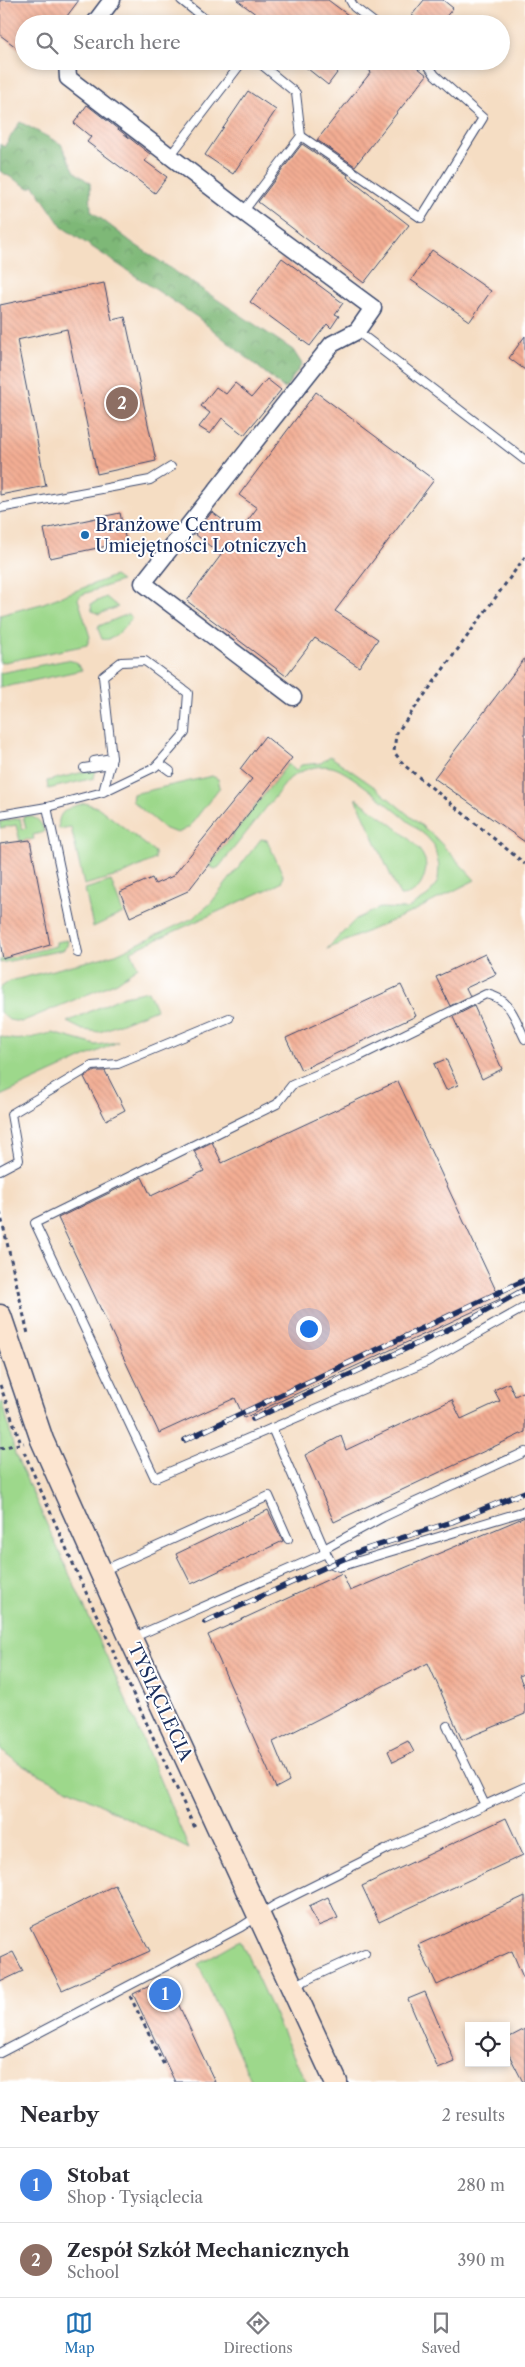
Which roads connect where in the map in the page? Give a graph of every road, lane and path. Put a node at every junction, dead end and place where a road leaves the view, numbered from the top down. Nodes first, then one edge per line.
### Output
1 (112, 0) edge
2 (181, 0) edge
3 (350, 0) edge
4 (101, 15) edge
5 (200, 15) edge
6 (364, 15) edge
7 (68, 70) edge
8 (236, 70) edge
9 (268, 70) edge
10 (431, 70) edge
11 (301, 136) junction
12 (170, 156) junction
13 (243, 212) junction
14 (357, 331) junction
15 (525, 460) edge
16 (171, 467) dead end
17 (0, 508) edge
18 (525, 557) edge
19 (293, 696) dead end
20 (111, 745) junction
21 (101, 746) dead end
22 (94, 761) dead end
23 (112, 761) junction
24 (159, 762) junction
25 (84, 768) dead end
26 (170, 771) dead end
27 (103, 792) junction
28 (47, 807) junction
29 (0, 815) edge
30 (525, 864) edge
31 (78, 952) dead end
32 (229, 1018) dead end
33 (525, 1039) edge
34 (0, 1170) edge
35 (0, 1212) edge
36 (525, 1307) edge
37 (0, 1316) edge
38 (29, 1337) dead end
39 (272, 1428) junction
40 (42, 1440) junction
41 (0, 1448) edge
42 (525, 1452) edge
43 (525, 1511) edge
44 (288, 1538) dead end
45 (325, 1551) junction
46 (101, 1572) junction
47 (130, 1639) junction
48 (447, 1726) dead end
49 (525, 1787) edge
50 (485, 1804) junction
51 (258, 1916) junction
52 (365, 1954) dead end
53 (126, 1986) junction
54 (292, 1987) junction
55 (0, 2053) edge
56 (165, 2067) dead end
57 (336, 2082) edge

1 - 4 street
2 - 5 lane
3 - 6 lane
7 - 12 street
8 - 12 lane
9 - 11 lane
10 - 11 lane
11 - 13 lane
12 - 13 street
13 - 14 street
14 - 15 lane
14 - 19 street
16 - 17 lane
18 - 30 path
20 - 21 lane
20 - 23 lane
20 - 24 lane
22 - 23 lane
23 - 25 lane
23 - 27 lane
24 - 26 lane
24 - 27 lane
27 - 28 lane
28 - 29 lane
28 - 31 lane
32 - 34 lane
33 - 39 lane
35 - 38 path
36 - 39 lane
37 - 40 street, TYSIĄCLECIA
39 - 45 lane
40 - 41 path
40 - 46 street, TYSIĄCLECIA
42 - 45 lane
43 - 45 lane
44 - 46 lane
45 - 47 lane
46 - 47 street, TYSIĄCLECIA
47 - 51 street, TYSIĄCLECIA
48 - 50 lane
49 - 50 lane
50 - 51 lane
51 - 53 lane
51 - 54 street, TYSIĄCLECIA
52 - 54 lane
53 - 55 lane
53 - 56 path
54 - 57 street, TYSIĄCLECIA

